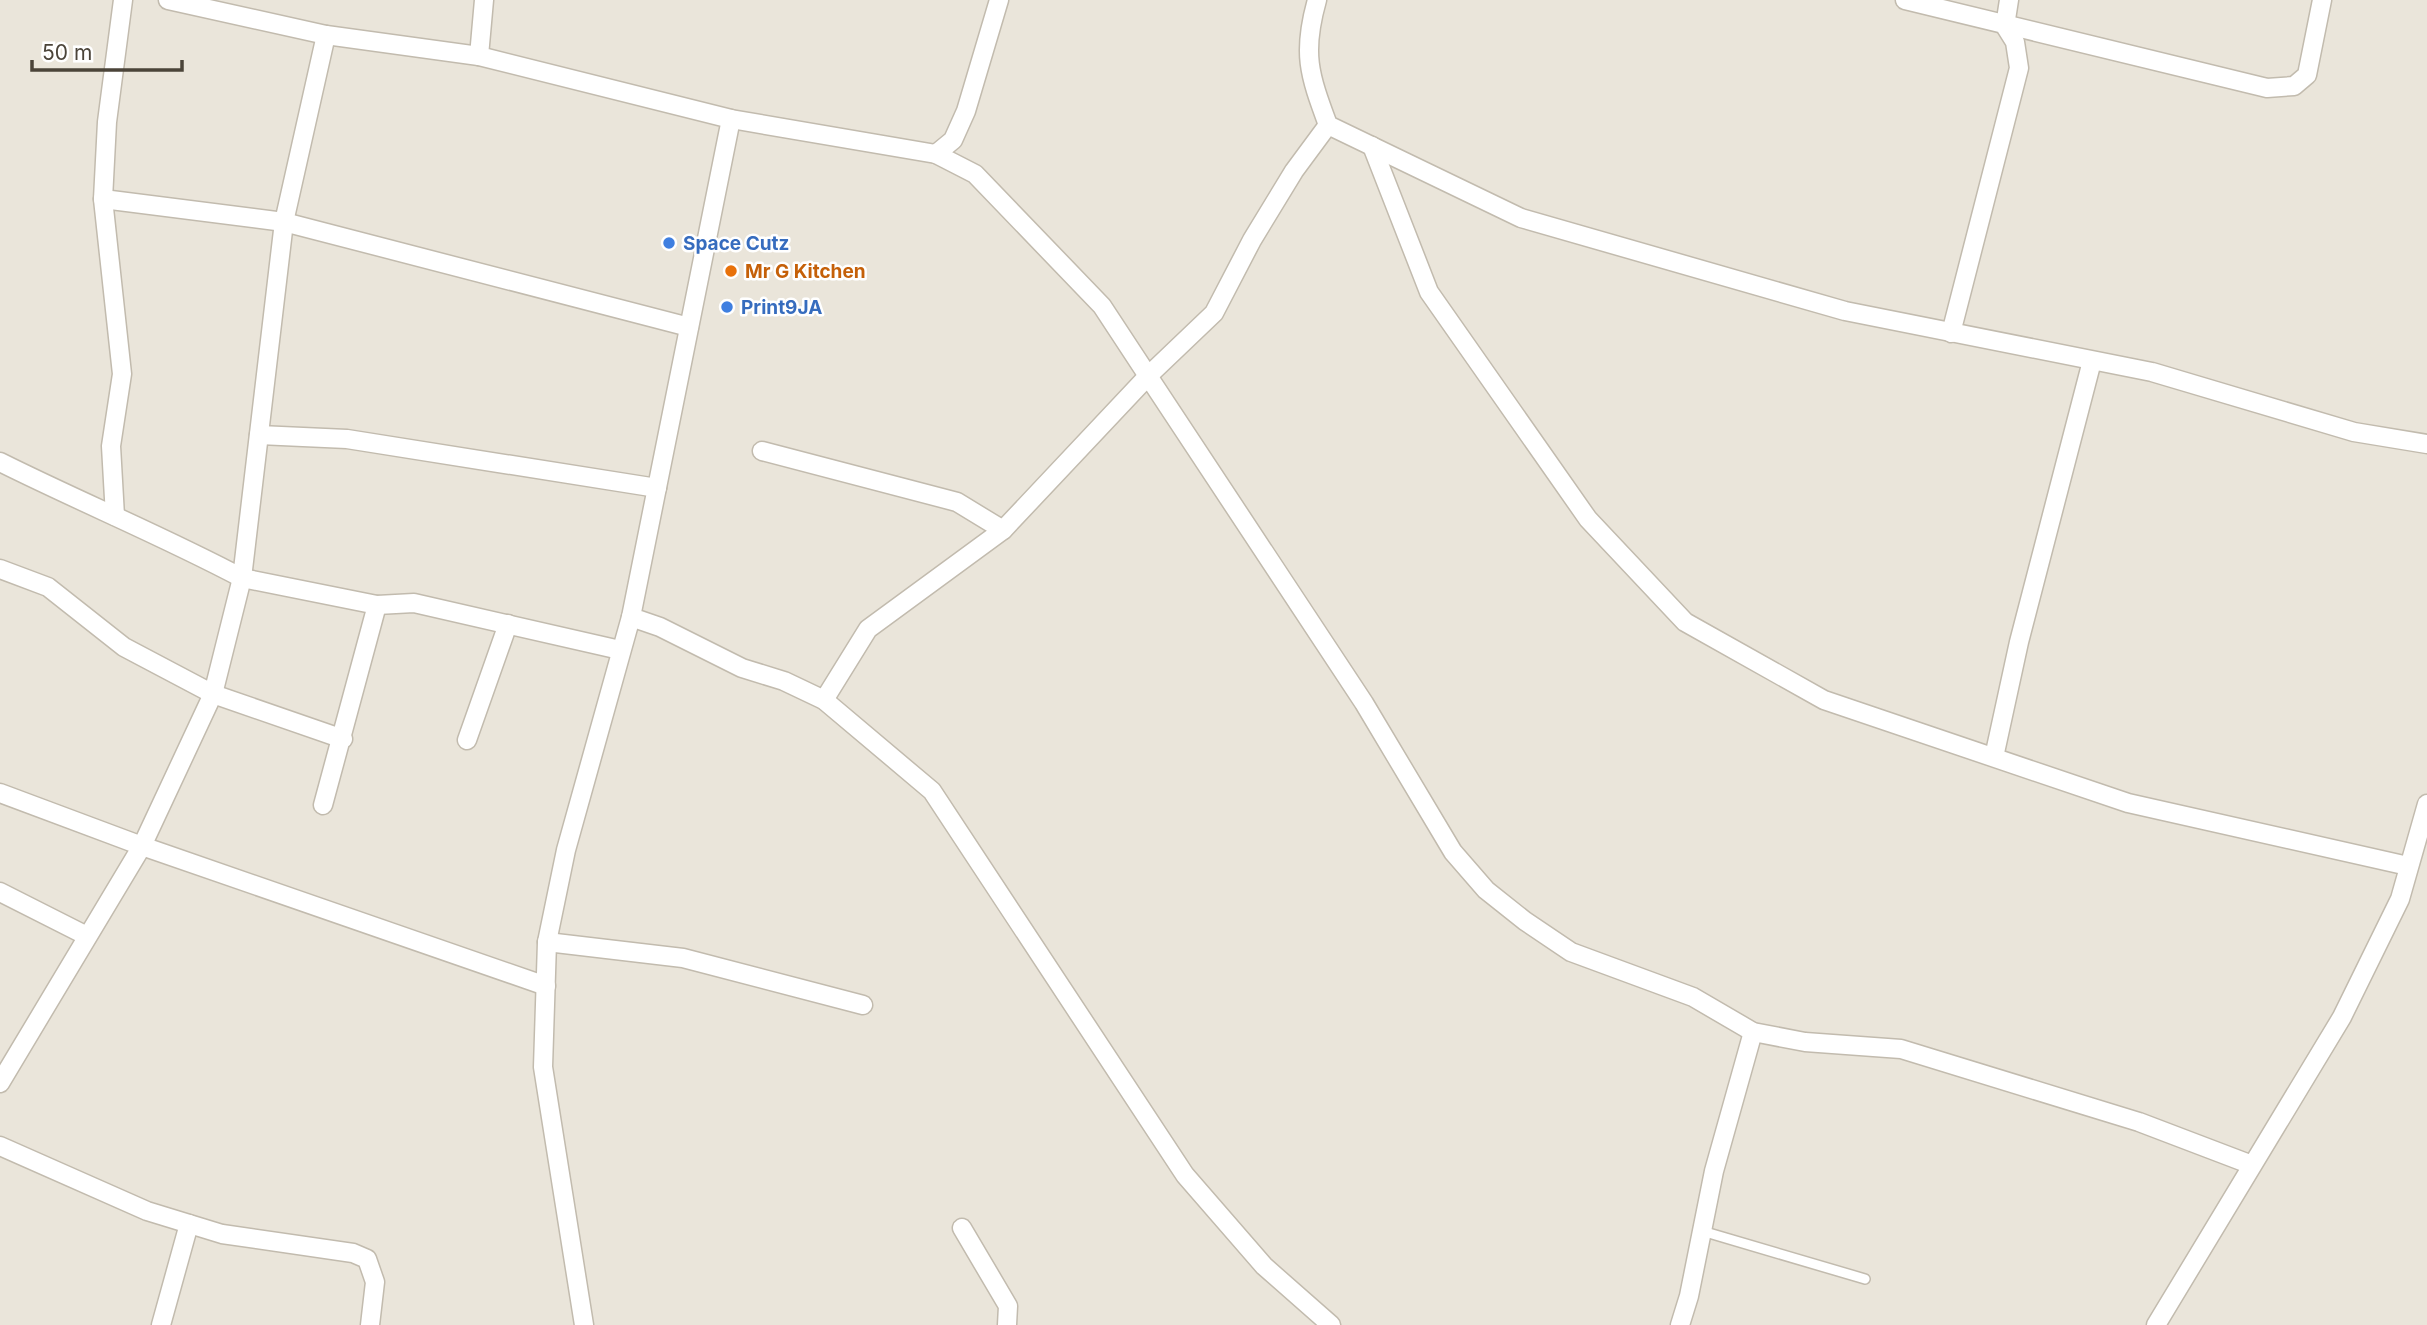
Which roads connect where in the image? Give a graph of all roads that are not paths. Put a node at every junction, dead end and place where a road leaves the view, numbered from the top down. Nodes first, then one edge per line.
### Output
1 (123, 0) edge
2 (168, 0) edge
3 (484, 0) edge
4 (999, 0) edge
5 (1317, 0) edge
6 (1905, 0) edge
7 (2009, 0) edge
8 (2322, 0) edge
9 (2006, 26) junction
10 (326, 35) junction
11 (479, 57) junction
12 (731, 119) junction
13 (1328, 125) junction
14 (1372, 146) junction
15 (936, 154) junction
16 (103, 199) junction
17 (285, 222) junction
18 (689, 327) junction
19 (1951, 332) junction
20 (2092, 361) junction
21 (1148, 376) junction
22 (259, 435) junction
23 (2427, 444) edge
24 (762, 452) dead end
25 (0, 462) edge
26 (657, 488) junction
27 (115, 516) junction
28 (1003, 530) junction
29 (0, 569) edge
30 (242, 578) junction
31 (377, 605) junction
32 (631, 617) junction
33 (508, 624) junction
34 (620, 650) junction
35 (213, 694) junction
36 (824, 701) junction
37 (343, 739) junction
38 (467, 740) dead end
39 (1994, 757) junction
40 (0, 793) edge
41 (2427, 804) edge
42 (323, 805) dead end
43 (142, 846) junction
44 (2408, 866) junction
45 (0, 892) edge
46 (87, 936) junction
47 (547, 942) junction
48 (546, 986) junction
49 (863, 1005) dead end
50 (1753, 1032) junction
51 (0, 1083) edge
52 (0, 1146) edge
53 (2252, 1165) junction
54 (189, 1224) junction
55 (962, 1228) dead end
56 (1702, 1231) junction
57 (1865, 1279) dead end
58 (161, 1325) edge
59 (370, 1325) edge
60 (584, 1325) edge
61 (1007, 1325) edge
62 (1331, 1325) edge
63 (1680, 1325) edge
64 (2157, 1325) edge

1 - 16 street
2 - 10 street
3 - 11 street
4 - 15 street
5 - 13 street
6 - 9 street
7 - 9 street
8 - 9 street
9 - 19 street
10 - 11 street
10 - 17 street
11 - 12 street
12 - 15 street
12 - 18 street
13 - 14 street
13 - 21 street
14 - 19 street
14 - 39 street
15 - 21 street
16 - 17 street
16 - 27 street
17 - 18 street
17 - 22 street
18 - 26 street
19 - 20 street
20 - 23 street
20 - 39 street
21 - 28 street
21 - 50 street
22 - 26 street
22 - 30 street
24 - 28 street
25 - 27 street
26 - 32 street
27 - 30 street
28 - 36 street
29 - 35 street
30 - 31 street
30 - 35 street
31 - 33 street
31 - 37 street
32 - 34 street
32 - 36 street
33 - 34 street
33 - 38 street
34 - 47 street
35 - 37 street
35 - 43 street
36 - 62 street
37 - 42 street
39 - 44 street
40 - 43 street
41 - 44 street
43 - 46 street
43 - 48 street
44 - 53 street
45 - 46 street
46 - 51 street
47 - 48 street
47 - 49 street
48 - 60 street
50 - 53 street
50 - 56 street
52 - 54 street
53 - 64 street
54 - 58 street
54 - 59 street
55 - 61 street
56 - 57 lane
56 - 63 street

